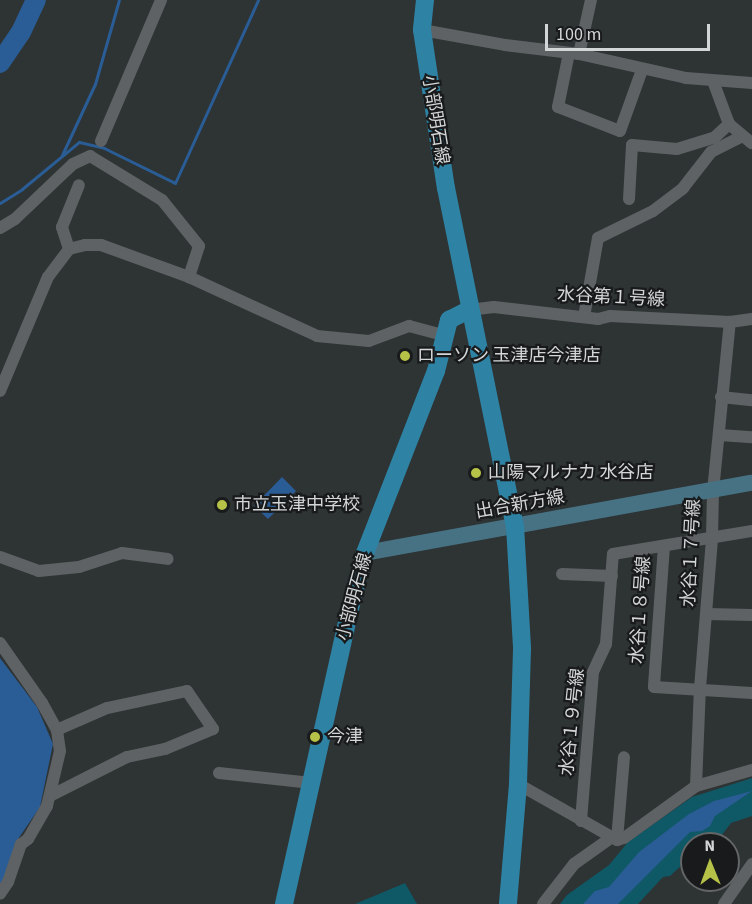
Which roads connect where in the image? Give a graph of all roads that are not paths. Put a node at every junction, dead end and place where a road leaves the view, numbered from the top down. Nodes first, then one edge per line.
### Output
1 (161, 0) edge
2 (425, 0) edge
3 (591, 0) edge
4 (422, 30) junction
5 (574, 54) junction
6 (642, 70) junction
7 (713, 81) junction
8 (752, 83) edge
9 (729, 124) junction
10 (746, 140) edge
11 (101, 141) dead end
12 (79, 184) dead end
13 (628, 199) dead end
14 (0, 228) edge
15 (69, 249) junction
16 (189, 277) junction
17 (469, 310) junction
18 (584, 317) junction
19 (752, 319) edge
20 (730, 322) junction
21 (443, 335) junction
22 (0, 391) edge
23 (721, 397) junction
24 (752, 400) edge
25 (720, 435) junction
26 (752, 437) edge
27 (752, 483) edge
28 (713, 491) junction
29 (515, 526) junction
30 (752, 531) edge
31 (712, 537) junction
32 (664, 546) junction
33 (365, 553) junction
34 (0, 557) edge
35 (168, 560) dead end
36 (562, 574) dead end
37 (612, 576) junction
38 (707, 614) junction
39 (752, 615) edge
40 (0, 643) edge
41 (700, 688) junction
42 (752, 693) edge
43 (57, 730) junction
44 (624, 757) dead end
45 (752, 770) edge
46 (219, 773) dead end
47 (311, 783) junction
48 (518, 784) junction
49 (696, 786) junction
50 (50, 796) junction
51 (581, 821) junction
52 (614, 838) junction
53 (752, 864) edge
54 (0, 894) edge
55 (284, 904) edge
56 (508, 904) edge
57 (543, 904) edge
58 (724, 904) edge

1 - 11 street
2 - 4 main road, 小部明石線
3 - 5 street
4 - 5 street
4 - 17 main road, 小部明石線
5 - 6 street
5 - 6 street
6 - 7 street
7 - 8 street
7 - 9 street
9 - 10 street
9 - 13 street
10 - 18 street
12 - 15 street
14 - 16 street
15 - 16 street
15 - 22 street
16 - 21 street
17 - 18 street, 水谷第１号線
17 - 21 main road, 小部明石線
17 - 29 main road, 小部明石線
18 - 20 street, 水谷第１号線
19 - 20 street, 水谷第１号線
20 - 23 street, 水谷１７号線
21 - 33 main road, 小部明石線
23 - 24 street
23 - 25 street, 水谷１７号線
25 - 26 street
25 - 28 street, 水谷１７号線
27 - 28 street, 出合新方線
28 - 29 street, 出合新方線
28 - 31 street, 水谷１７号線
29 - 33 street, 出合新方線
29 - 48 main road, 小部明石線
30 - 31 street, 水谷１９号線
31 - 32 street, 水谷１９号線
31 - 38 street, 水谷１７号線
32 - 37 street, 水谷１９号線
32 - 41 street, 水谷１８号線
33 - 47 main road, 小部明石線
34 - 35 street
36 - 37 street
37 - 51 street, 水谷１９号線
38 - 39 street
38 - 41 street, 水谷１７号線
40 - 43 street
41 - 42 street, 水谷１８号線
41 - 49 street, 水谷１７号線
43 - 50 street
43 - 50 street
44 - 52 street
45 - 49 street
46 - 47 street
47 - 55 main road, 小部明石線
48 - 51 street
48 - 56 main road, 小部明石線
49 - 52 street
50 - 54 street
51 - 52 street
52 - 57 street
53 - 58 street

